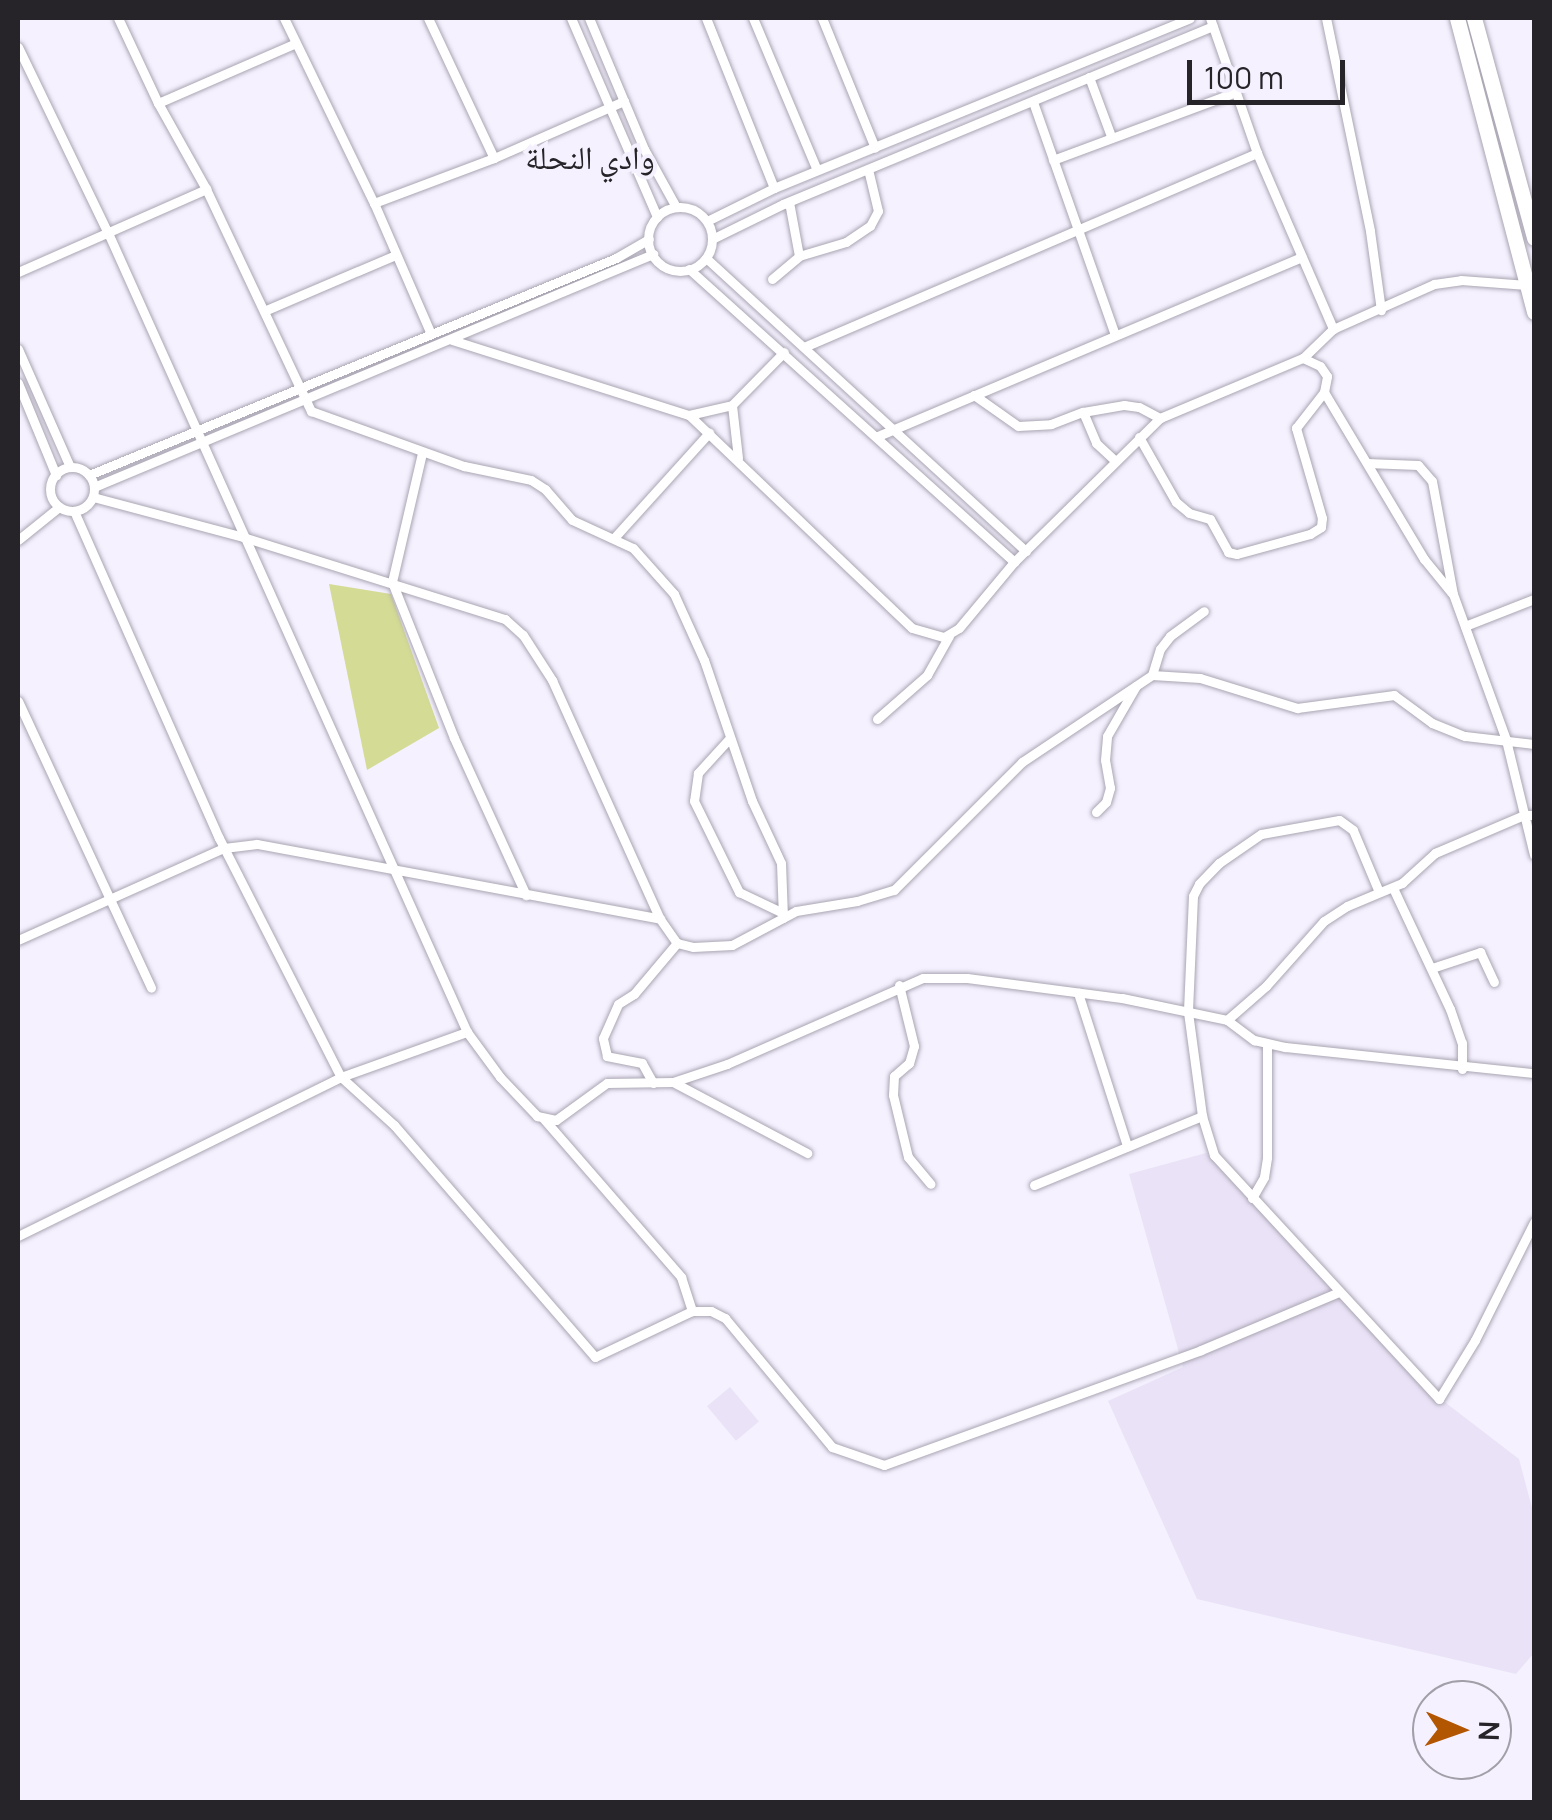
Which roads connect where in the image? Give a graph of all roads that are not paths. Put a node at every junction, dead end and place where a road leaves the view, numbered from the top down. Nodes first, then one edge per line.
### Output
1 (118, 18) edge
2 (284, 18) edge
3 (428, 18) edge
4 (571, 18) edge
5 (590, 18) edge
6 (706, 18) edge
7 (753, 18) edge
8 (822, 18) edge
9 (1190, 18) edge
10 (1326, 18) edge
11 (1458, 18) edge
12 (1474, 18) edge
13 (1212, 22) edge
14 (296, 43) junction
15 (18, 48) edge
16 (1089, 77) junction
17 (1236, 92) junction
18 (624, 101) junction
19 (1033, 102) junction
20 (158, 103) junction
21 (610, 106) junction
22 (1111, 136) junction
23 (875, 148) junction
24 (1258, 154) junction
25 (494, 158) junction
26 (1054, 160) junction
27 (868, 169) junction
28 (817, 170) junction
29 (774, 188) junction
30 (206, 189) junction
31 (789, 202) junction
32 (374, 203) junction
33 (739, 205) junction
34 (676, 207) junction
35 (658, 217) junction
36 (707, 221) junction
37 (746, 222) junction
38 (1078, 228) junction
39 (109, 234) junction
40 (1534, 238) edge
41 (649, 239) junction
42 (712, 239) junction
43 (652, 254) junction
44 (395, 255) junction
45 (799, 256) junction
46 (1302, 256) junction
47 (706, 258) junction
48 (690, 269) junction
49 (18, 272) edge
50 (772, 279) dead end
51 (1527, 285) junction
52 (1381, 310) junction
53 (264, 311) junction
54 (1534, 312) edge
55 (1333, 328) junction
56 (430, 332) junction
57 (1116, 334) junction
58 (452, 340) junction
59 (804, 347) junction
60 (18, 349) edge
61 (784, 352) junction
62 (1303, 358) junction
63 (31, 380) junction
64 (18, 384) edge
65 (298, 389) junction
66 (1324, 392) junction
67 (974, 396) junction
68 (303, 401) junction
69 (732, 406) junction
70 (1083, 412) junction
71 (689, 415) junction
72 (1160, 418) junction
73 (198, 429) junction
74 (892, 429) junction
75 (709, 432) junction
76 (878, 436) junction
77 (1140, 437) junction
78 (204, 443) junction
79 (422, 453) junction
80 (738, 459) junction
81 (1114, 460) junction
82 (1367, 463) junction
83 (70, 467) junction
84 (56, 474) junction
85 (90, 476) junction
86 (93, 492) junction
87 (59, 507) junction
88 (74, 511) junction
89 (243, 536) junction
90 (614, 538) junction
91 (18, 540) edge
92 (1026, 551) junction
93 (1014, 562) junction
94 (392, 582) junction
95 (1454, 594) junction
96 (1534, 599) edge
97 (1204, 611) dead end
98 (1465, 626) junction
99 (949, 636) junction
100 (1152, 674) junction
101 (1137, 683) junction
102 (18, 700) edge
103 (877, 718) dead end
104 (728, 740) junction
105 (1506, 740) junction
106 (1534, 744) edge
107 (1096, 812) dead end
108 (1529, 815) edge
109 (224, 848) junction
110 (1534, 855) edge
111 (399, 872) junction
112 (1393, 888) junction
113 (1379, 892) junction
114 (526, 895) junction
115 (107, 898) junction
116 (783, 916) junction
117 (660, 920) junction
118 (18, 940) edge
119 (677, 943) junction
120 (1432, 968) junction
121 (1494, 982) dead end
122 (899, 985) junction
123 (151, 988) dead end
124 (1078, 994) junction
125 (1188, 1012) junction
126 (1227, 1020) junction
127 (467, 1032) junction
128 (1267, 1044) junction
129 (1462, 1069) junction
130 (1534, 1073) edge
131 (341, 1078) junction
132 (673, 1082) junction
133 (653, 1083) junction
134 (1202, 1116) junction
135 (543, 1118) junction
136 (1128, 1146) junction
137 (807, 1153) dead end
138 (931, 1184) dead end
139 (1034, 1186) dead end
140 (1252, 1198) junction
141 (1534, 1222) edge
142 (18, 1236) edge
143 (1338, 1292) junction
144 (692, 1311) junction

1 - 20 street
2 - 14 street
3 - 25 street
4 - 21 street
5 - 18 street
6 - 29 street
7 - 28 street
8 - 23 street
9 - 23 street
10 - 52 street
11 - 51 highway
12 - 40 highway
13 - 16 street
13 - 17 street
14 - 20 street
14 - 32 street
15 - 39 street
16 - 19 street
16 - 22 street
17 - 22 street
17 - 24 street
18 - 21 street
18 - 34 street
19 - 26 street
19 - 27 street
20 - 30 street
21 - 25 street
21 - 35 street
22 - 26 street
23 - 28 street
24 - 38 street
24 - 46 street
25 - 32 street
26 - 38 street
27 - 31 street
27 - 45 street
28 - 29 street
29 - 33 street
30 - 39 street
30 - 53 street
31 - 37 street
31 - 45 street
32 - 44 street
33 - 36 street
33 - 37 street
34 - 35 street
34 - 36 street
35 - 41 street
36 - 42 street
37 - 42 street
38 - 57 street
38 - 59 street
39 - 49 street
39 - 73 street
41 - 43 street
41 - 56 street
42 - 47 street
43 - 48 street
43 - 58 street
44 - 53 street
44 - 56 street
45 - 50 street
46 - 55 street
46 - 57 street
47 - 48 street
47 - 59 street
48 - 61 street
51 - 52 street
51 - 54 highway
52 - 55 street
53 - 65 street
55 - 62 street
56 - 65 street
57 - 67 street
58 - 68 street
58 - 71 street
59 - 74 street
60 - 63 street
61 - 69 street
61 - 76 street
62 - 66 street
62 - 72 street
63 - 64 street
63 - 83 street
64 - 84 street
65 - 68 street
65 - 73 street
66 - 77 street
66 - 82 street
67 - 70 street
67 - 74 street
68 - 78 street
68 - 79 street
69 - 71 street
69 - 80 street
70 - 72 street
70 - 81 street
71 - 75 street
72 - 77 street
73 - 78 street
73 - 85 street
74 - 76 street
74 - 92 street
75 - 80 street
75 - 90 street
76 - 93 street
77 - 81 street
78 - 86 street
78 - 89 street
79 - 90 street
79 - 94 street
80 - 99 street
81 - 92 street
82 - 95 street
82 - 95 street
83 - 84 street
83 - 85 street
84 - 87 street
85 - 86 street
86 - 88 street
86 - 89 street
87 - 88 street
87 - 91 street
88 - 109 street
89 - 94 street
89 - 111 street
90 - 104 street
92 - 93 street
93 - 99 street
94 - 114 street
94 - 117 street
95 - 98 street
96 - 98 street
97 - 100 street
98 - 105 street
99 - 103 street
100 - 101 street
100 - 105 street
101 - 107 street
101 - 116 street
102 - 115 street
104 - 116 street
104 - 116 street
105 - 106 street
105 - 108 street
108 - 110 street
108 - 112 street
109 - 111 street
109 - 115 street
109 - 131 street
111 - 114 street
111 - 127 street
112 - 113 street
112 - 120 street
113 - 125 street
113 - 126 street
114 - 117 street
115 - 118 street
115 - 123 street
116 - 119 street
117 - 119 street
119 - 133 street
120 - 121 street
120 - 129 street
122 - 124 street
122 - 132 street
122 - 138 street
124 - 125 street
124 - 136 street
125 - 126 street
125 - 134 street
126 - 128 street
127 - 131 street
127 - 135 street
128 - 129 street
128 - 140 street
129 - 130 street
131 - 142 street
131 - 144 street
132 - 133 street
132 - 137 street
133 - 135 street
134 - 136 street
134 - 140 street
135 - 144 street
136 - 139 street
140 - 143 street
141 - 143 street
143 - 144 street

